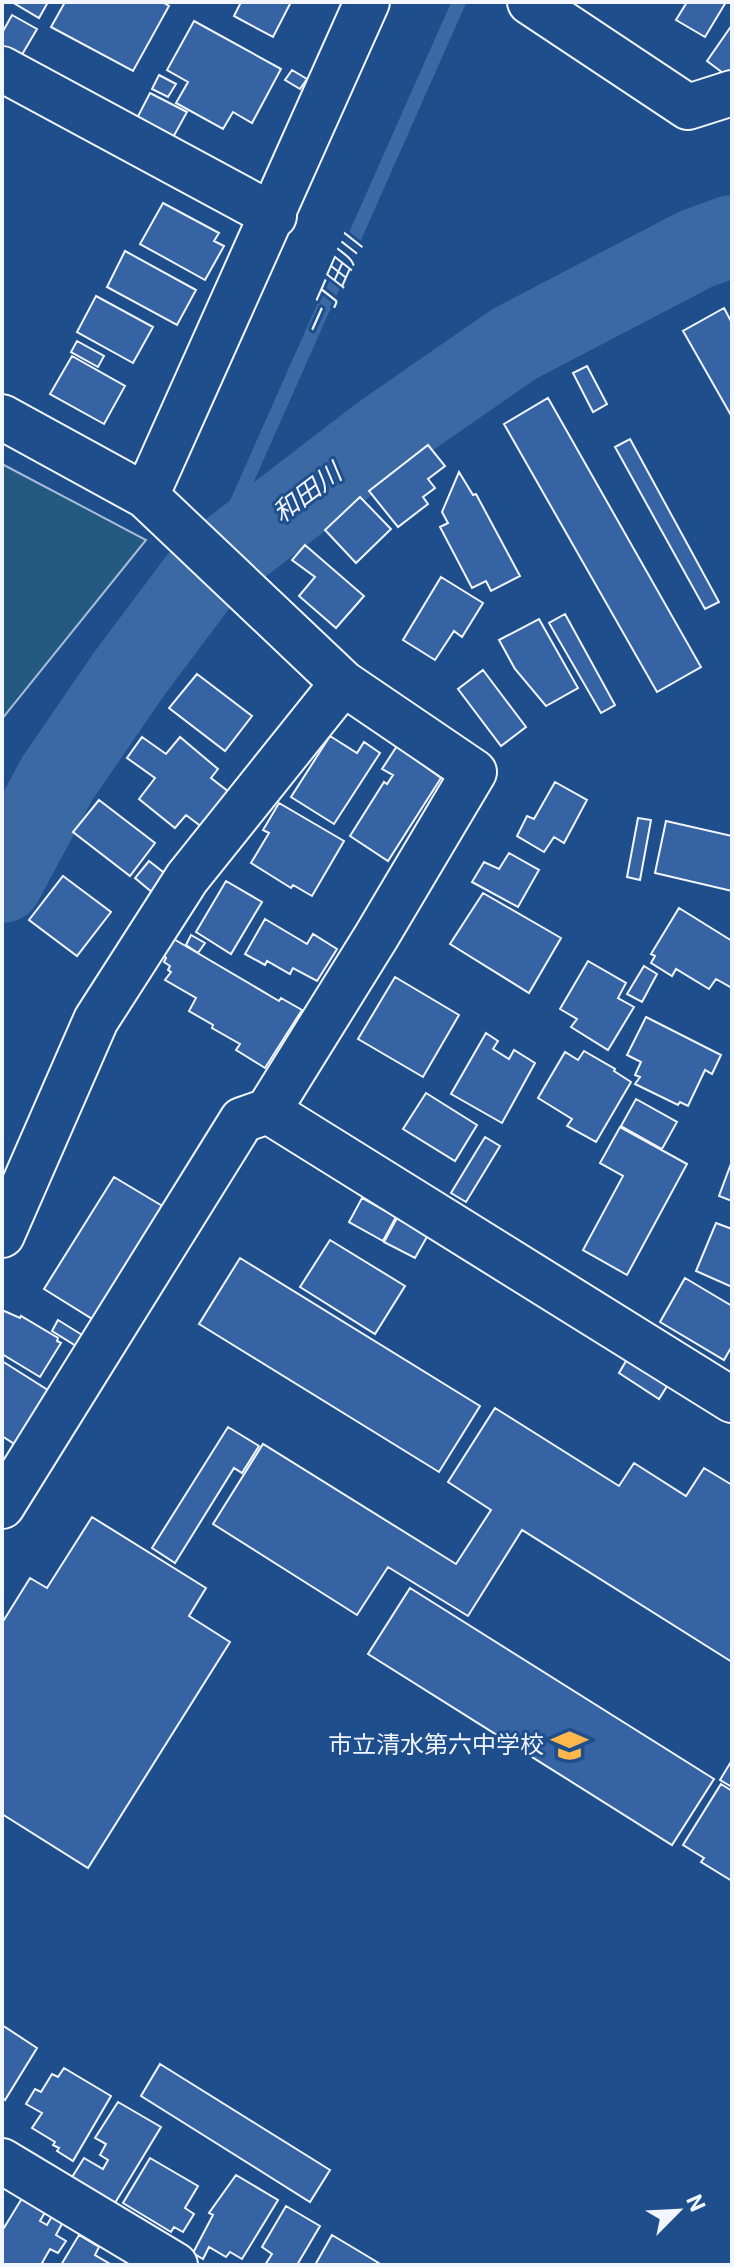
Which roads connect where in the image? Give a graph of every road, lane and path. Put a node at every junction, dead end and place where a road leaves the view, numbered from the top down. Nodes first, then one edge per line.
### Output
1 (367, 2) edge
2 (530, 2) edge
3 (2, 69) edge
4 (732, 93) edge
5 (274, 216) junction
6 (2, 417) edge
7 (146, 496) junction
8 (343, 683) junction
9 (268, 1111) junction
10 (2, 1235) edge
11 (732, 1400) edge
12 (2, 1506) edge
13 (2, 2161) edge
14 (175, 2265) edge

1 - 5 street
2 - 4 street
3 - 5 street
5 - 7 street
6 - 7 street
7 - 8 street
8 - 9 street
8 - 10 street
9 - 11 street
9 - 12 street
13 - 14 street

